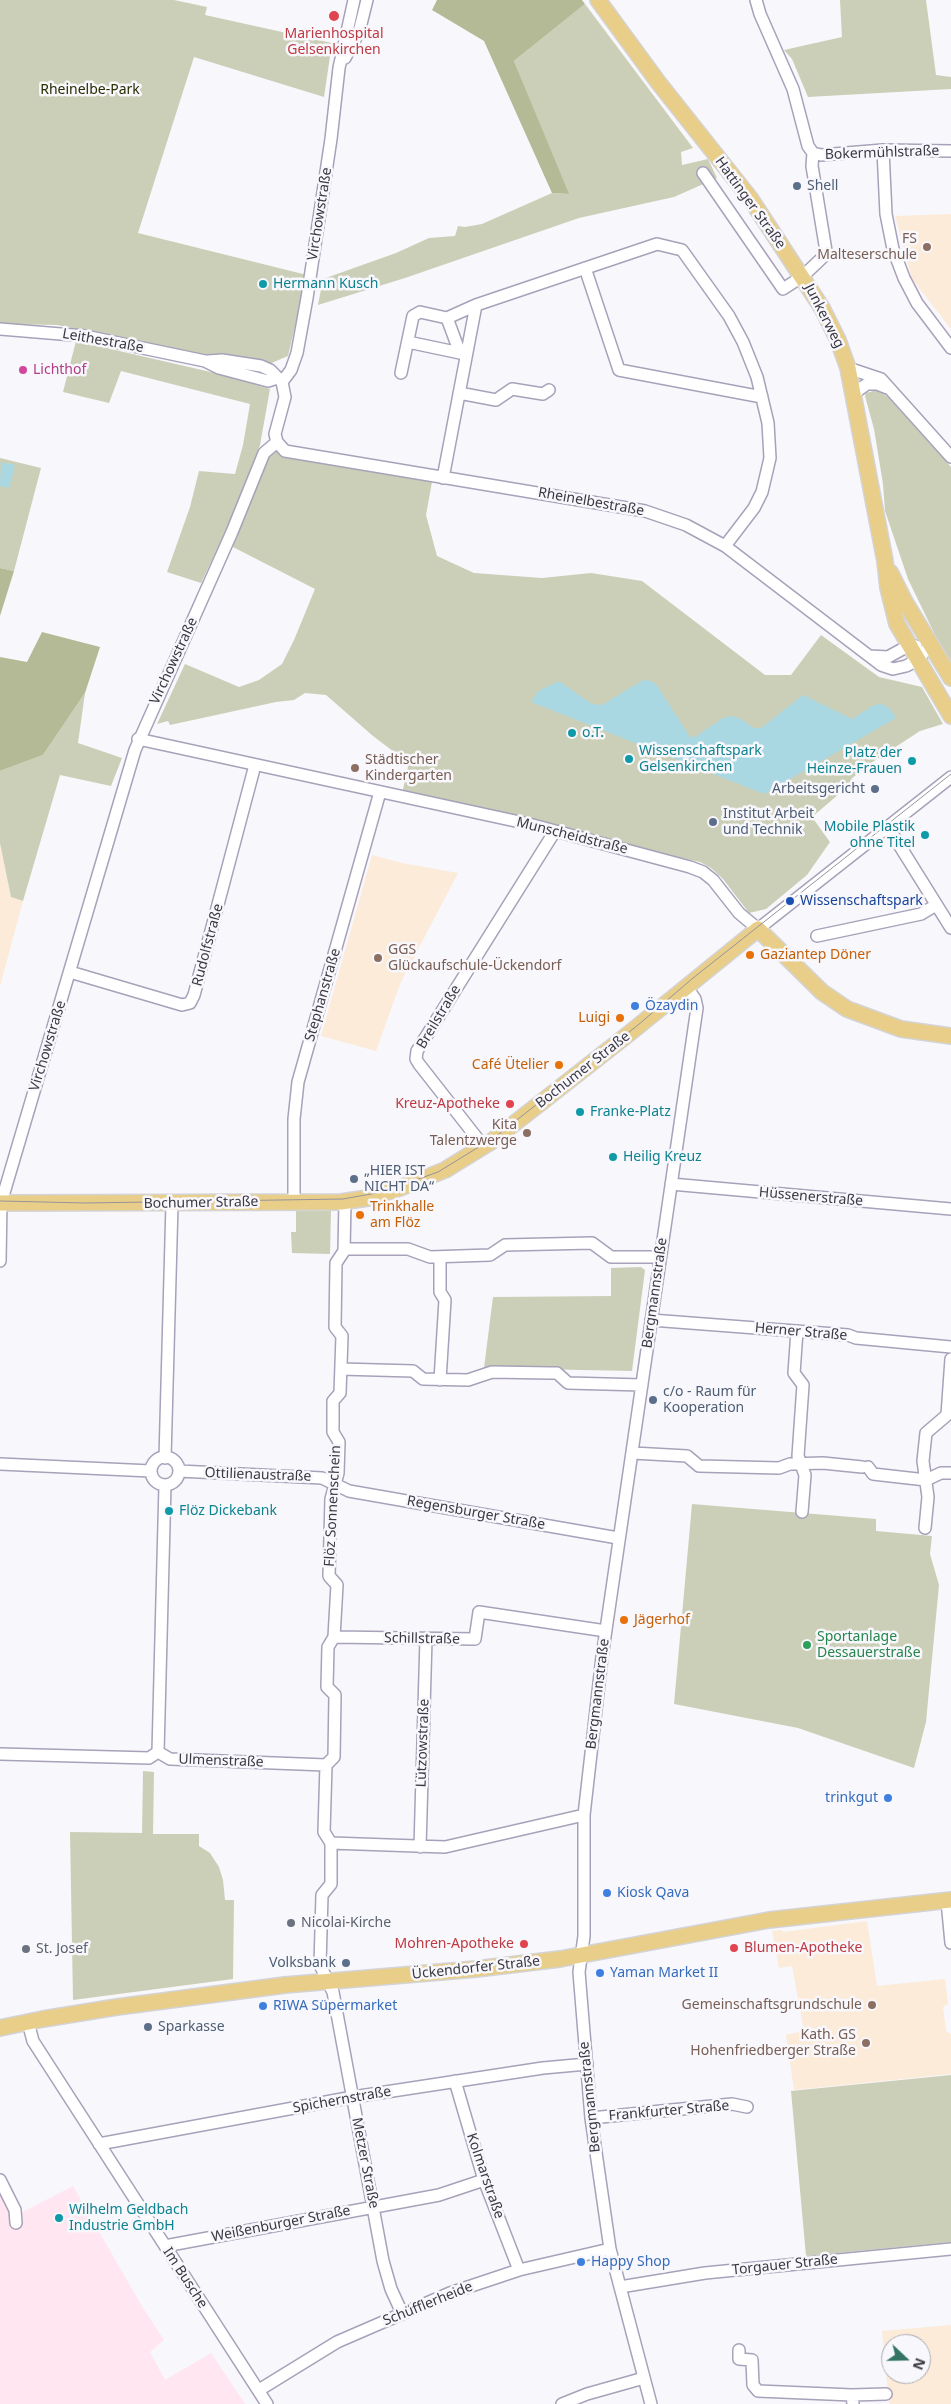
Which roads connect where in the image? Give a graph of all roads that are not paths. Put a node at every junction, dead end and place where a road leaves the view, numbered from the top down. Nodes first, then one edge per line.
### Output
1 (354, 0) edge
2 (366, 0) edge
3 (598, 0) edge
4 (756, 0) edge
5 (339, 68) junction
6 (883, 150) junction
7 (951, 151) edge
8 (813, 153) junction
9 (703, 173) dead end
10 (585, 268) junction
11 (803, 276) junction
12 (476, 306) junction
13 (448, 318) junction
14 (0, 330) edge
15 (408, 342) junction
16 (951, 348) edge
17 (463, 354) junction
18 (848, 368) junction
19 (401, 373) dead end
20 (280, 380) junction
21 (889, 388) junction
22 (549, 390) dead end
23 (459, 393) junction
24 (853, 394) junction
25 (762, 397) junction
26 (277, 442) junction
27 (951, 457) edge
28 (442, 478) junction
29 (725, 546) junction
30 (885, 561) junction
31 (930, 644) junction
32 (908, 646) junction
33 (868, 655) junction
34 (918, 660) junction
35 (951, 678) edge
36 (951, 716) edge
37 (138, 739) junction
38 (255, 765) junction
39 (951, 777) edge
40 (380, 792) junction
41 (888, 827) junction
42 (555, 831) junction
43 (936, 905) junction
44 (951, 928) edge
45 (758, 929) junction
46 (816, 936) dead end
47 (70, 972) junction
48 (686, 986) junction
49 (951, 1036) edge
50 (484, 1148) junction
51 (671, 1184) junction
52 (345, 1201) junction
53 (294, 1203) junction
54 (1, 1204) edge
55 (172, 1204) junction
56 (951, 1209) edge
57 (344, 1249) junction
58 (440, 1257) junction
59 (659, 1257) junction
60 (0, 1261) edge
61 (651, 1320) junction
62 (797, 1331) junction
63 (951, 1347) edge
64 (951, 1360) edge
65 (340, 1369) junction
66 (440, 1380) junction
67 (642, 1384) junction
68 (633, 1453) junction
69 (166, 1458) junction
70 (0, 1464) edge
71 (802, 1465) junction
72 (151, 1471) junction
73 (178, 1472) junction
74 (951, 1473) edge
75 (926, 1480) junction
76 (336, 1483) junction
77 (165, 1485) junction
78 (802, 1512) dead end
79 (924, 1528) dead end
80 (618, 1538) junction
81 (606, 1630) junction
82 (334, 1637) junction
83 (426, 1639) junction
84 (158, 1752) junction
85 (0, 1754) edge
86 (326, 1765) junction
87 (584, 1815) junction
88 (331, 1843) junction
89 (420, 1847) junction
90 (949, 1900) edge
91 (951, 1943) edge
92 (583, 1955) junction
93 (329, 1982) junction
94 (28, 2022) junction
95 (0, 2028) edge
96 (587, 2064) junction
97 (455, 2081) junction
98 (353, 2097) junction
99 (747, 2107) dead end
100 (591, 2118) junction
101 (99, 2144) junction
102 (0, 2180) edge
103 (484, 2180) junction
104 (374, 2207) junction
105 (16, 2223) dead end
106 (165, 2246) junction
107 (610, 2249) junction
108 (951, 2249) edge
109 (519, 2270) junction
110 (620, 2287) junction
111 (402, 2313) junction
112 (739, 2350) dead end
113 (644, 2378) junction
114 (259, 2390) junction
115 (886, 2394) dead end
116 (816, 2399) edge
117 (852, 2399) edge
118 (268, 2404) edge
119 (562, 2404) edge
120 (651, 2404) edge

1 - 5 street, Virchowstraße
2 - 5 street, Virchowstraße
3 - 11 main road, Hattinger Straße
4 - 8 street, Junkerweg
5 - 20 street, Virchowstraße
6 - 7 street, Bokermühlstraße
6 - 8 street, Bokermühlstraße
6 - 16 street
8 - 11 street, Junkerweg
9 - 11 street, Hattinger Straße
10 - 12 street
10 - 25 street
10 - 25 street
11 - 18 main road, Junkerweg
12 - 13 street
12 - 17 street
13 - 15 street
13 - 17 street
14 - 20 street, Leithestraße
15 - 17 street
15 - 19 street
17 - 23 street
18 - 21 street
18 - 24 main road, Junkerweg
20 - 26 street
21 - 24 street
21 - 27 street
22 - 23 street
23 - 28 street
24 - 30 main road, Junkerweg
25 - 29 street
26 - 28 street, Rheinelbestraße
26 - 37 street, Virchowstraße
28 - 29 street, Rheinelbestraße
29 - 33 street, Rheinelbestraße
30 - 31 main road, Junkerweg
30 - 32 main road, Junkerweg
31 - 32 street
31 - 34 street
31 - 35 main road, Junkerweg
32 - 33 street
32 - 34 main road, Junkerweg
33 - 34 street, Rheinelbestraße
34 - 36 main road, Junkerweg
37 - 38 street, Munscheidstraße
37 - 47 street, Virchowstraße
38 - 40 street, Munscheidstraße
38 - 47 street, Rudolfstraße
39 - 41 street, Bochumer Straße
40 - 42 street, Munscheidstraße
40 - 53 street, Stephanstraße
41 - 43 street
41 - 45 street, Bochumer Straße
42 - 45 street, Munscheidstraße
42 - 50 street, Breilstraße
43 - 44 street
43 - 46 street
45 - 48 main road, Bochumer Straße
45 - 49 main road, Munscheidstraße
47 - 54 street, Virchowstraße
48 - 50 main road, Bochumer Straße
48 - 51 street, Bergmannstraße
50 - 52 main road, Bochumer Straße
51 - 56 street, Hüssenerstraße
51 - 59 street, Bergmannstraße
52 - 53 main road, Bochumer Straße
52 - 57 street, Flöz Sonnenschein
53 - 55 main road, Bochumer Straße
54 - 55 main road, Bochumer Straße
54 - 60 street, Virchowstraße
55 - 69 street
57 - 58 street
57 - 65 street, Flöz Sonnenschein
58 - 59 street
58 - 66 street
59 - 61 street, Bergmannstraße
61 - 62 street, Herner Straße
61 - 67 street, Bergmannstraße
62 - 63 street, Herner Straße
62 - 71 street
64 - 75 street
65 - 66 street
65 - 76 street, Flöz Sonnenschein
66 - 67 street
67 - 68 street, Bergmannstraße
68 - 71 street
68 - 80 street, Bergmannstraße
69 - 72 street
69 - 73 street
70 - 72 street
71 - 75 street
71 - 78 street
72 - 77 street
73 - 76 street, Ottilienaustraße
73 - 77 street
74 - 75 street
75 - 79 street
76 - 80 street, Regensburger Straße
76 - 82 street, Flöz Sonnenschein
77 - 84 street
80 - 81 street, Bergmannstraße
81 - 83 street, Schillstraße
81 - 87 street, Bergmannstraße
82 - 83 street, Schillstraße
82 - 86 street, Flöz Sonnenschein
83 - 89 street, Lützowstraße
84 - 85 street, Ulmenstraße
84 - 86 street, Ulmenstraße
86 - 88 street, Flöz Sonnenschein
87 - 89 street
87 - 92 street, Bergmannstraße
88 - 89 street
88 - 93 street, Flöz Sonnenschein
90 - 91 street
90 - 92 main road, Ückendorfer Straße
92 - 93 main road, Ückendorfer Straße
92 - 96 street, Bergmannstraße
93 - 94 main road, Ückendorfer Straße
93 - 98 street, Metzer Straße
94 - 95 main road, Ückendorfer Straße
94 - 101 street, Im Busche
96 - 97 street, Spichernstraße
96 - 100 street, Bergmannstraße
97 - 98 street, Spichernstraße
97 - 103 street, Kolmarstraße
98 - 101 street, Spichernstraße
98 - 104 street, Metzer Straße
99 - 100 street, Frankfurter Straße
100 - 107 street, Bergmannstraße
101 - 106 street, Im Busche
102 - 105 street
103 - 104 street, Weißenburger Straße
103 - 109 street, Kolmarstraße
104 - 106 street, Weißenburger Straße
104 - 111 street, Metzer Straße
106 - 114 street, Im Busche
107 - 109 street, Schüfflerheide
107 - 110 street, Bergmannstraße
108 - 110 street, Torgauer Straße
109 - 111 street, Schüfflerheide
110 - 113 street, Bergmannstraße
111 - 114 street, Schüfflerheide
112 - 116 street
113 - 119 street
113 - 120 street, Bergmannstraße
114 - 118 street, Im Busche
115 - 117 street
116 - 117 street

